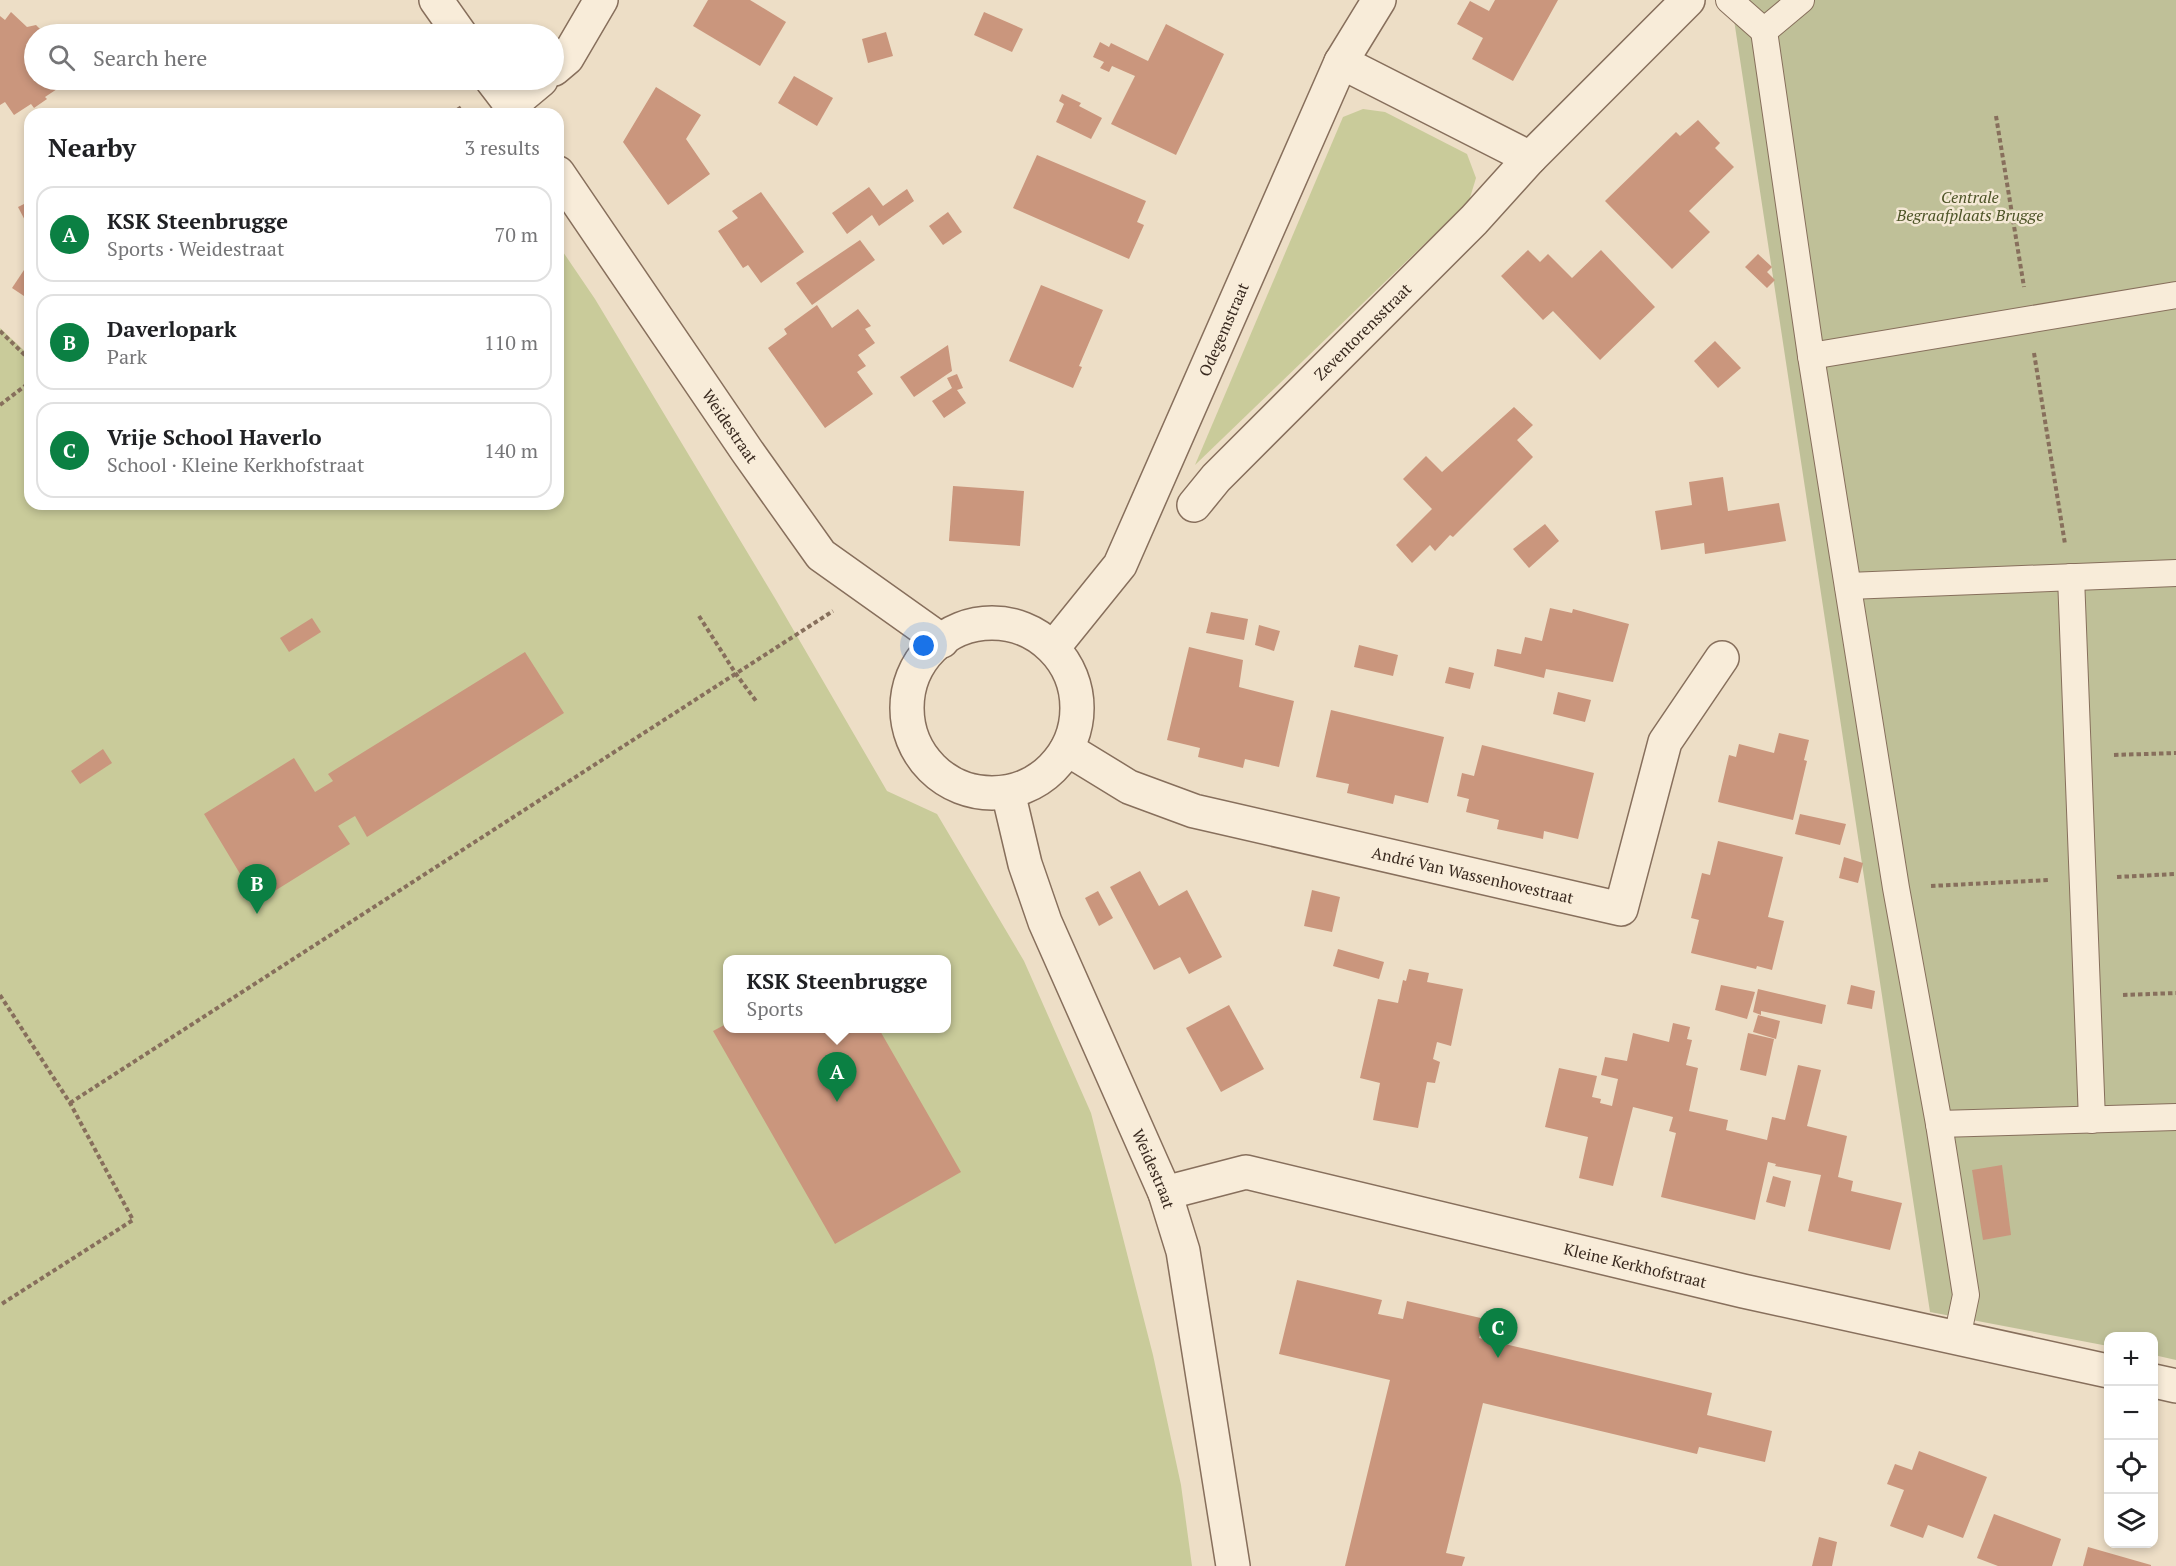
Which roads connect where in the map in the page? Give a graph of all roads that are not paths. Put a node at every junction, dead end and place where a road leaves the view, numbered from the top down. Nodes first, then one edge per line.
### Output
1 (436, 0) edge
2 (601, 0) edge
3 (1379, 0) edge
4 (1688, 0) edge
5 (1729, 0) edge
6 (1801, 0) edge
7 (453, 24) edge
8 (1764, 31) junction
9 (564, 61) edge
10 (1341, 62) junction
11 (500, 90) edge
12 (532, 90) edge
13 (513, 108) edge
14 (517, 108) edge
15 (1530, 158) junction
16 (564, 182) edge
17 (2176, 295) edge
18 (1811, 356) junction
19 (1194, 505) dead end
20 (2176, 573) edge
21 (2071, 577) junction
22 (1848, 586) junction
23 (942, 640) junction
24 (1053, 648) junction
25 (1722, 658) dead end
26 (1067, 749) junction
27 (1008, 792) junction
28 (2176, 1117) edge
29 (2092, 1120) junction
30 (1939, 1124) junction
31 (1165, 1193) junction
32 (1957, 1338) junction
33 (2104, 1370) edge
34 (2158, 1382) edge
35 (2176, 1386) edge
36 (1233, 1566) edge

1 - 7 street
2 - 9 street
3 - 10 street, Odegemstraat
4 - 15 street, Zeventorensstraat
5 - 8 lane
6 - 8 lane
8 - 18 lane
10 - 15 street
10 - 24 street, Odegemstraat
11 - 13 street
12 - 14 street
15 - 19 street, Zeventorensstraat
16 - 23 street, Weidestraat
17 - 18 lane
18 - 22 lane
20 - 21 lane
21 - 22 lane
21 - 29 lane
22 - 30 lane
23 - 24 street
23 - 27 street
24 - 26 street
25 - 26 street, André Van Wassenhovestraat
26 - 27 street
27 - 31 street, Weidestraat
28 - 29 lane
29 - 30 lane
30 - 32 lane
31 - 32 street, Kleine Kerkhofstraat
31 - 36 street, Weidestraat
32 - 33 street, Kleine Kerkhofstraat
34 - 35 street

